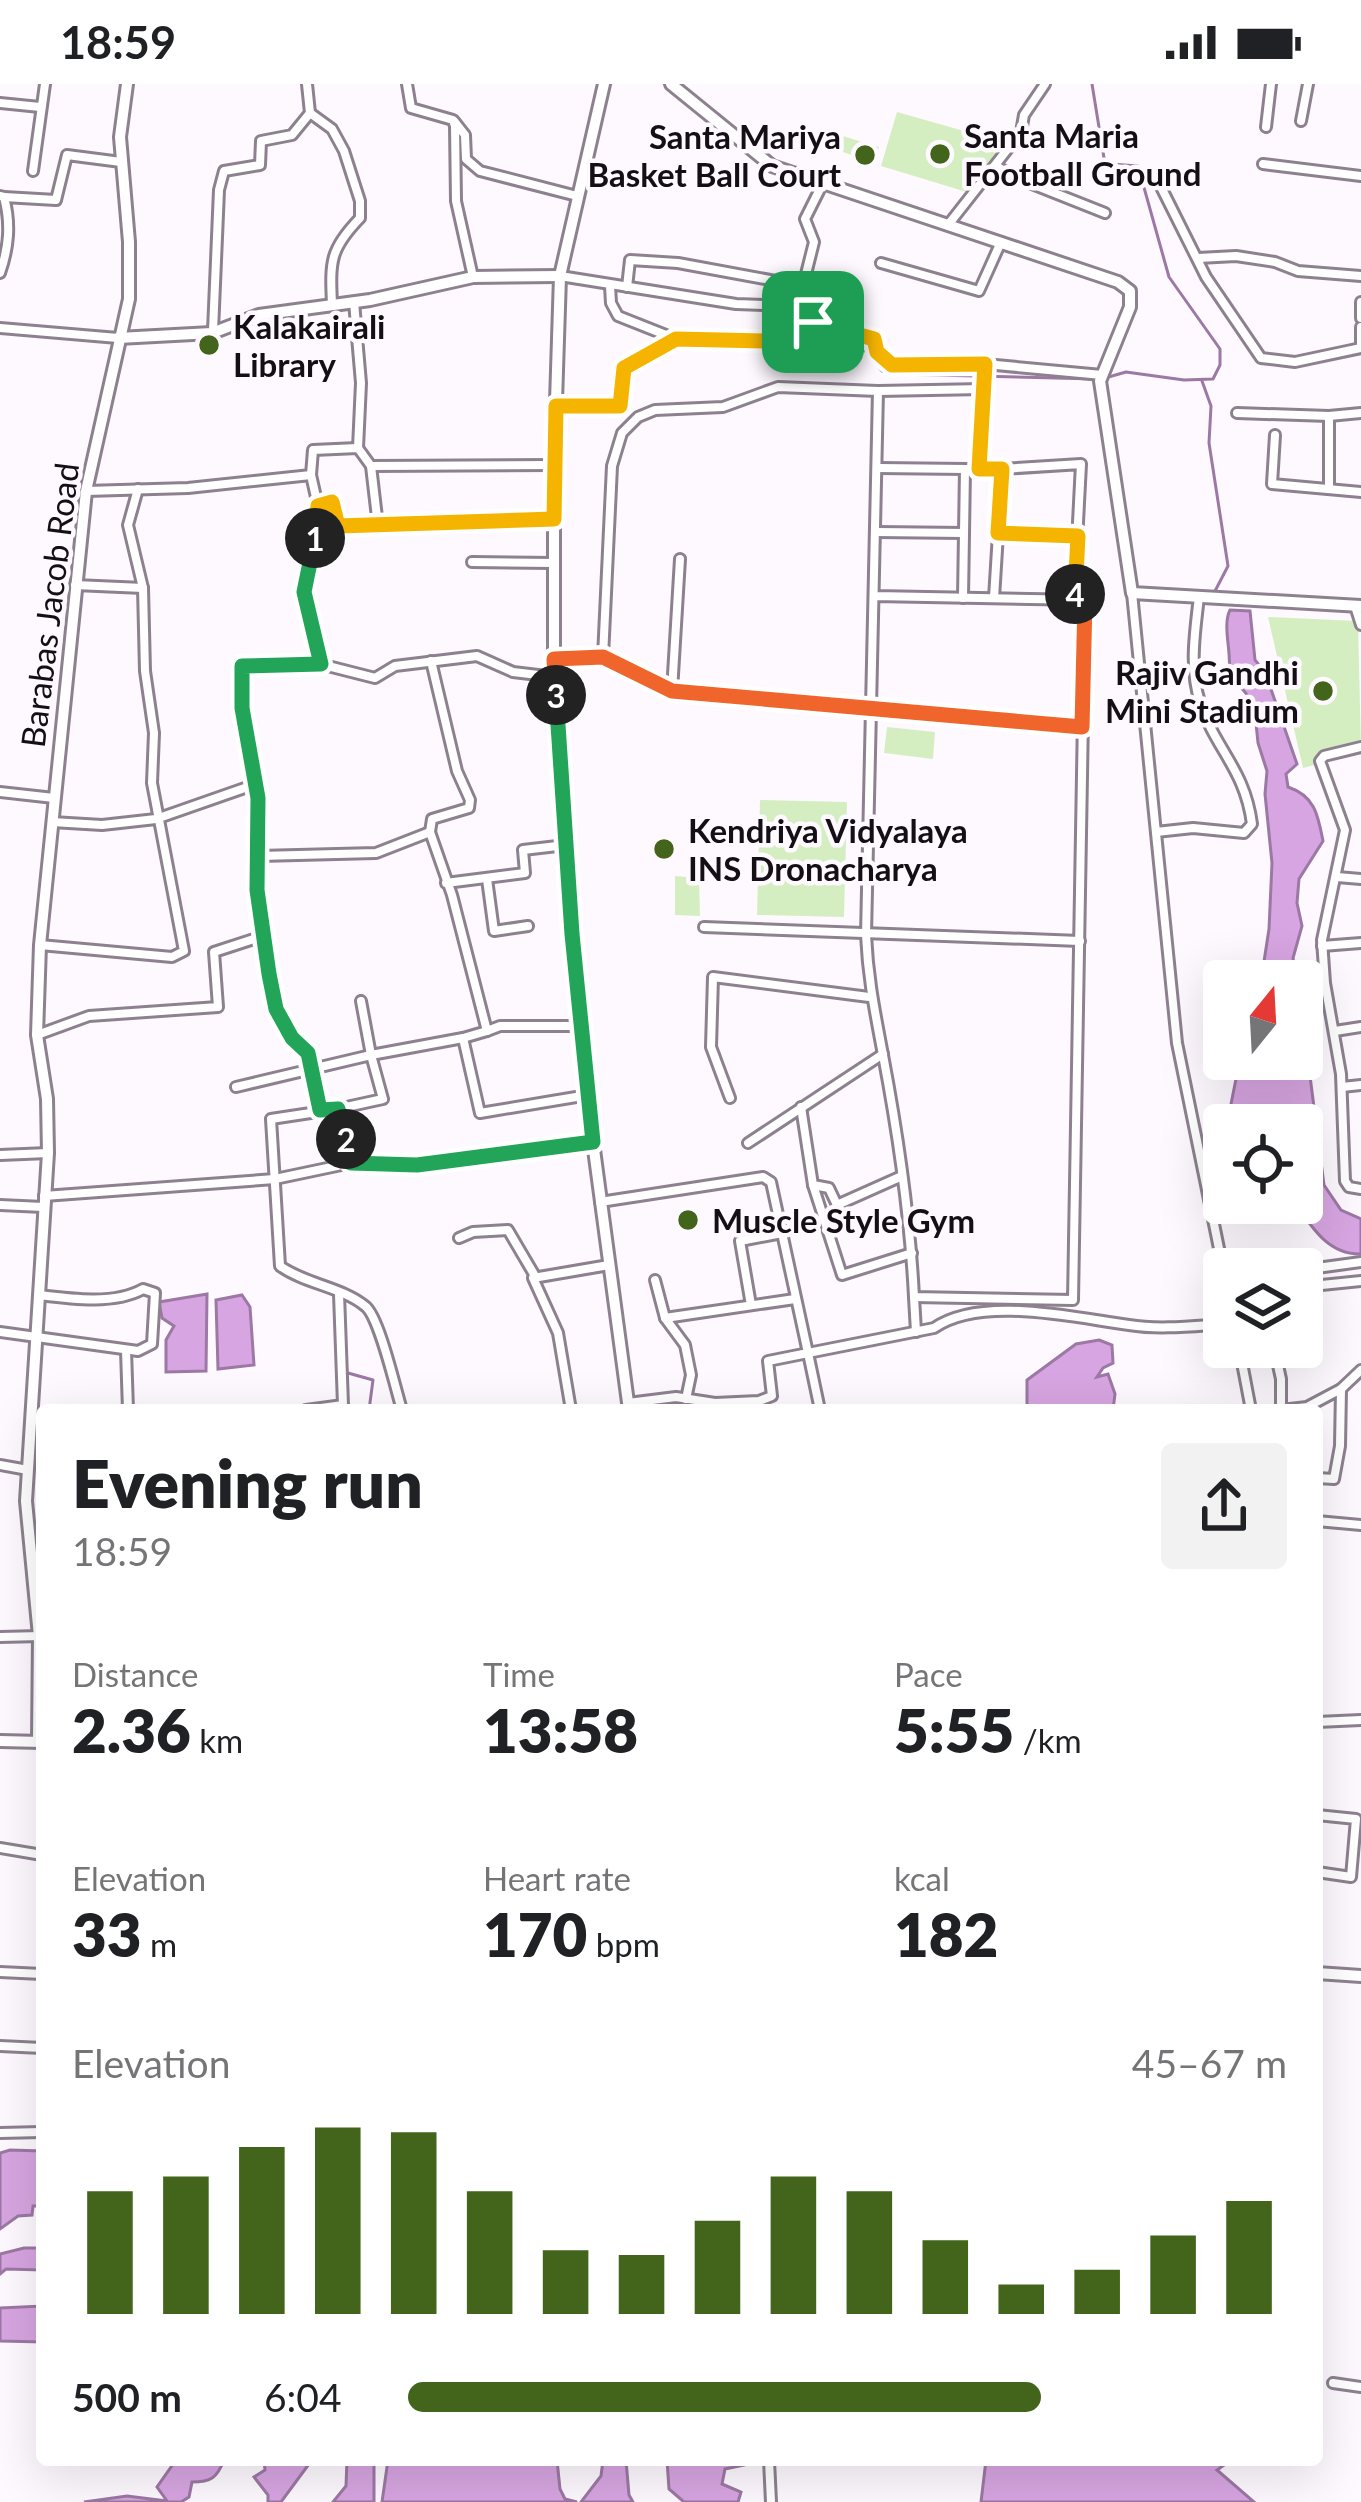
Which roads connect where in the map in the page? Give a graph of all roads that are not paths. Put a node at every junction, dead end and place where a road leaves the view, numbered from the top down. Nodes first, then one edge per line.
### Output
1 (45, 84) edge
2 (127, 84) edge
3 (307, 84) edge
4 (407, 84) edge
5 (604, 84) edge
6 (671, 84) edge
7 (1045, 84) edge
8 (1271, 84) edge
9 (1308, 84) edge
10 (0, 103) edge
11 (40, 107) junction
12 (310, 113) junction
13 (453, 120) junction
14 (1301, 121) dead end
15 (1266, 128) dead end
16 (123, 163) junction
17 (1264, 164) dead end
18 (996, 166) junction
19 (34, 171) dead end
20 (1154, 173) dead end
21 (1361, 176) edge
22 (823, 183) junction
23 (577, 196) junction
24 (2, 197) edge
25 (1105, 213) dead end
26 (948, 225) junction
27 (1000, 242) junction
28 (1198, 259) junction
29 (881, 263) dead end
30 (0, 273) edge
31 (560, 276) junction
32 (1361, 276) edge
33 (472, 277) junction
34 (610, 286) junction
35 (627, 286) junction
36 (802, 286) junction
37 (354, 302) junction
38 (1361, 302) edge
39 (332, 304) junction
40 (798, 306) junction
41 (813, 322) junction
42 (1361, 322) edge
43 (0, 328) edge
44 (212, 333) junction
45 (118, 338) junction
46 (676, 339) junction
47 (810, 342) junction
48 (875, 346) junction
49 (1361, 348) edge
50 (985, 364) junction
51 (1101, 377) junction
52 (984, 389) junction
53 (878, 391) junction
54 (556, 406) junction
55 (1237, 413) dead end
56 (1361, 413) edge
57 (1329, 416) junction
58 (1275, 435) dead end
59 (358, 448) junction
60 (554, 465) junction
61 (371, 466) junction
62 (878, 468) junction
63 (964, 469) junction
64 (979, 469) junction
65 (1002, 469) junction
66 (311, 475) junction
67 (138, 489) junction
68 (1329, 489) junction
69 (86, 490) junction
70 (1361, 492) edge
71 (318, 506) junction
72 (554, 519) junction
73 (378, 526) junction
74 (877, 532) junction
75 (964, 533) junction
76 (998, 533) junction
77 (1078, 536) junction
78 (680, 559) dead end
79 (472, 562) dead end
80 (554, 563) junction
81 (75, 585) junction
82 (143, 588) junction
83 (1132, 593) junction
84 (875, 596) junction
85 (1198, 597) junction
86 (963, 598) junction
87 (994, 598) junction
88 (1075, 600) junction
89 (1358, 606) edge
90 (1361, 626) edge
91 (603, 657) junction
92 (554, 659) junction
93 (431, 661) junction
94 (321, 664) junction
95 (555, 676) junction
96 (672, 691) junction
97 (873, 710) junction
98 (1082, 727) junction
99 (1361, 747) edge
100 (256, 784) junction
101 (0, 792) edge
102 (54, 798) junction
103 (156, 819) junction
104 (52, 822) junction
105 (430, 832) junction
106 (1156, 832) junction
107 (566, 845) junction
108 (258, 856) junction
109 (1337, 877) junction
110 (488, 879) junction
111 (1361, 880) edge
112 (446, 884) junction
113 (528, 926) dead end
114 (704, 927) dead end
115 (866, 934) junction
116 (263, 936) junction
117 (1080, 941) junction
118 (1361, 943) edge
119 (40, 945) junction
120 (1322, 946) junction
121 (869, 997) junction
122 (362, 1001) dead end
123 (581, 1026) junction
124 (1361, 1027) edge
125 (1335, 1030) junction
126 (487, 1031) junction
127 (37, 1035) junction
128 (463, 1038) junction
129 (883, 1054) junction
130 (371, 1055) junction
131 (314, 1070) junction
132 (1361, 1085) edge
133 (236, 1087) dead end
134 (1342, 1087) junction
135 (589, 1094) junction
136 (730, 1098) dead end
137 (801, 1107) junction
138 (338, 1109) junction
139 (320, 1110) junction
140 (593, 1142) junction
141 (748, 1143) dead end
142 (48, 1154) junction
143 (0, 1155) edge
144 (351, 1163) junction
145 (902, 1176) junction
146 (274, 1179) junction
147 (813, 1185) junction
148 (1361, 1189) edge
149 (43, 1202) junction
150 (600, 1202) junction
151 (0, 1205) edge
152 (782, 1233) junction
153 (459, 1238) dead end
154 (1219, 1248) edge
155 (912, 1253) junction
156 (1361, 1262) edge
157 (609, 1265) junction
158 (1323, 1267) edge
159 (535, 1276) junction
160 (655, 1280) dead end
161 (1361, 1281) edge
162 (1323, 1285) edge
163 (38, 1294) junction
164 (339, 1294) junction
165 (914, 1297) junction
166 (795, 1299) junction
167 (751, 1305) junction
168 (665, 1318) junction
169 (1203, 1324) edge
170 (0, 1331) edge
171 (916, 1332) junction
172 (35, 1334) junction
173 (126, 1349) junction
174 (808, 1353) junction
175 (1243, 1368) edge
176 (1279, 1368) edge
177 (1361, 1370) edge
178 (1340, 1389) junction
179 (686, 1399) junction
180 (128, 1404) edge
181 (343, 1404) edge
182 (400, 1404) edge
183 (570, 1404) edge
184 (628, 1404) edge
185 (650, 1404) edge
186 (819, 1404) edge
187 (1250, 1404) edge
188 (1281, 1404) edge
189 (1311, 1404) edge
190 (36, 1415) edge
191 (0, 1466) edge
192 (28, 1470) junction
193 (1323, 1478) edge
194 (1323, 1522) edge
195 (1361, 1525) edge
196 (36, 1534) edge
197 (36, 1636) edge
198 (0, 1637) edge
199 (1361, 1720) edge
200 (1323, 1722) edge
201 (0, 1741) edge
202 (36, 1742) edge
203 (1323, 1816) edge
204 (0, 1848) edge
205 (36, 1854) edge
206 (1323, 1873) edge
207 (0, 1972) edge
208 (1323, 1973) edge
209 (36, 1974) edge
210 (1361, 1976) edge
211 (0, 2046) edge
212 (36, 2048) edge
213 (36, 2132) edge
214 (0, 2133) edge
215 (1333, 2384) dead end
216 (1361, 2387) edge
217 (769, 2466) edge
218 (771, 2502) edge

1 - 11 street
2 - 16 main road, Barabas Jacob Road
3 - 12 street
4 - 13 street
5 - 23 main road
6 - 22 main road
7 - 18 street
8 - 15 street
9 - 14 street
10 - 11 street
11 - 19 street
12 - 39 street
12 - 44 street
13 - 23 street
13 - 33 street
16 - 24 street
16 - 45 main road, Barabas Jacob Road
17 - 21 street
18 - 25 street
18 - 26 street
20 - 28 street
22 - 26 main road
22 - 36 street
23 - 31 main road
24 - 30 street
26 - 27 main road
27 - 29 street
27 - 51 main road
28 - 32 street
28 - 49 street
31 - 33 main road
31 - 34 street
31 - 54 main road
33 - 37 main road
34 - 35 street
34 - 46 street
35 - 36 street
35 - 40 street
36 - 40 street
37 - 39 main road
37 - 59 street
38 - 42 street
39 - 44 main road
40 - 41 street
41 - 47 street
41 - 48 street
42 - 49 street
43 - 45 street
44 - 45 main road
45 - 69 main road, Barabas Jacob Road
46 - 47 street
46 - 54 street
47 - 48 street
48 - 50 street
50 - 51 street
50 - 52 street
51 - 83 main road
52 - 53 street
52 - 64 street
53 - 62 street
53 - 91 street
54 - 60 main road
55 - 57 street
56 - 57 street
57 - 68 street
58 - 68 street
59 - 61 street
59 - 66 street
60 - 61 street
60 - 72 main road
61 - 73 street
62 - 63 street
62 - 74 street
63 - 64 street
63 - 75 street
64 - 65 street
65 - 76 street
65 - 77 street
66 - 67 street
66 - 71 street
67 - 69 street
67 - 82 street
68 - 70 street
69 - 81 main road, Barabas Jacob Road
71 - 73 street
71 - 94 street
72 - 73 street
72 - 80 main road
74 - 75 street
74 - 84 street
75 - 86 street
76 - 77 street
76 - 87 street
77 - 88 street
78 - 96 street
79 - 80 street
80 - 92 main road
81 - 82 street
81 - 102 main road, Barabas Jacob Road
82 - 103 street
83 - 85 main road
83 - 106 street
84 - 86 street
84 - 97 street
85 - 89 main road
85 - 106 street
86 - 87 street
87 - 88 street
88 - 98 street
89 - 90 street
91 - 92 street
91 - 96 street
92 - 95 main road
93 - 94 street
93 - 95 street
93 - 105 street
94 - 100 street
95 - 107 main road
96 - 97 street
97 - 98 street
97 - 115 street
98 - 117 street
99 - 109 street
100 - 103 street
100 - 108 street
101 - 102 street
102 - 104 main road, Barabas Jacob Road
103 - 104 street
103 - 119 street
104 - 119 main road, Barabas Jacob Road
105 - 108 street
105 - 112 street
106 - 154 street
107 - 110 street
107 - 123 main road
108 - 116 street
109 - 111 street
109 - 120 street
110 - 112 street
110 - 113 street
112 - 126 street
114 - 115 street
115 - 117 street
115 - 121 street
116 - 127 street
116 - 131 street
117 - 165 street
118 - 120 street
119 - 127 main road, Barabas Jacob Road
120 - 125 street
121 - 129 street
121 - 136 street
122 - 130 street
123 - 126 street
123 - 135 main road
124 - 125 street
125 - 134 street
126 - 128 street
127 - 142 main road, Barabas Jacob Road
128 - 130 street
128 - 135 street
129 - 137 street
129 - 145 street
130 - 131 street
130 - 138 street
131 - 133 street
131 - 139 street
132 - 134 street
134 - 148 street
135 - 140 main road
137 - 141 street
137 - 147 street
138 - 139 street
138 - 144 street
139 - 146 street
140 - 144 street
140 - 150 main road
142 - 143 street
142 - 149 main road, Barabas Jacob Road
144 - 146 street
145 - 147 street
145 - 155 street
146 - 149 street
146 - 164 street
147 - 155 street
149 - 151 street
149 - 163 main road, Barabas Jacob Road
150 - 152 street
150 - 157 main road
152 - 166 street
152 - 167 street
153 - 159 street
155 - 165 street
156 - 158 street
157 - 159 street
157 - 184 main road
159 - 183 street
160 - 168 street
161 - 162 street
163 - 172 main road, Barabas Jacob Road
163 - 173 street
164 - 181 street
164 - 182 street
165 - 171 street
166 - 167 street
166 - 174 street
167 - 168 street
168 - 179 street
169 - 171 street
170 - 172 street
171 - 174 street
172 - 173 street
172 - 190 main road, Barabas Jacob Road
173 - 180 street
174 - 179 street
174 - 186 street
175 - 187 street
176 - 188 street
177 - 178 street
178 - 189 street
178 - 193 street
179 - 185 street
190 - 192 main road, Barabas Jacob Road
191 - 192 street
192 - 196 main road, Barabas Jacob Road
194 - 195 street
197 - 198 street
199 - 200 street
201 - 202 main road
203 - 206 street
204 - 205 street
207 - 209 street
208 - 210 main road
211 - 212 street
213 - 214 street
215 - 216 street
217 - 218 street

